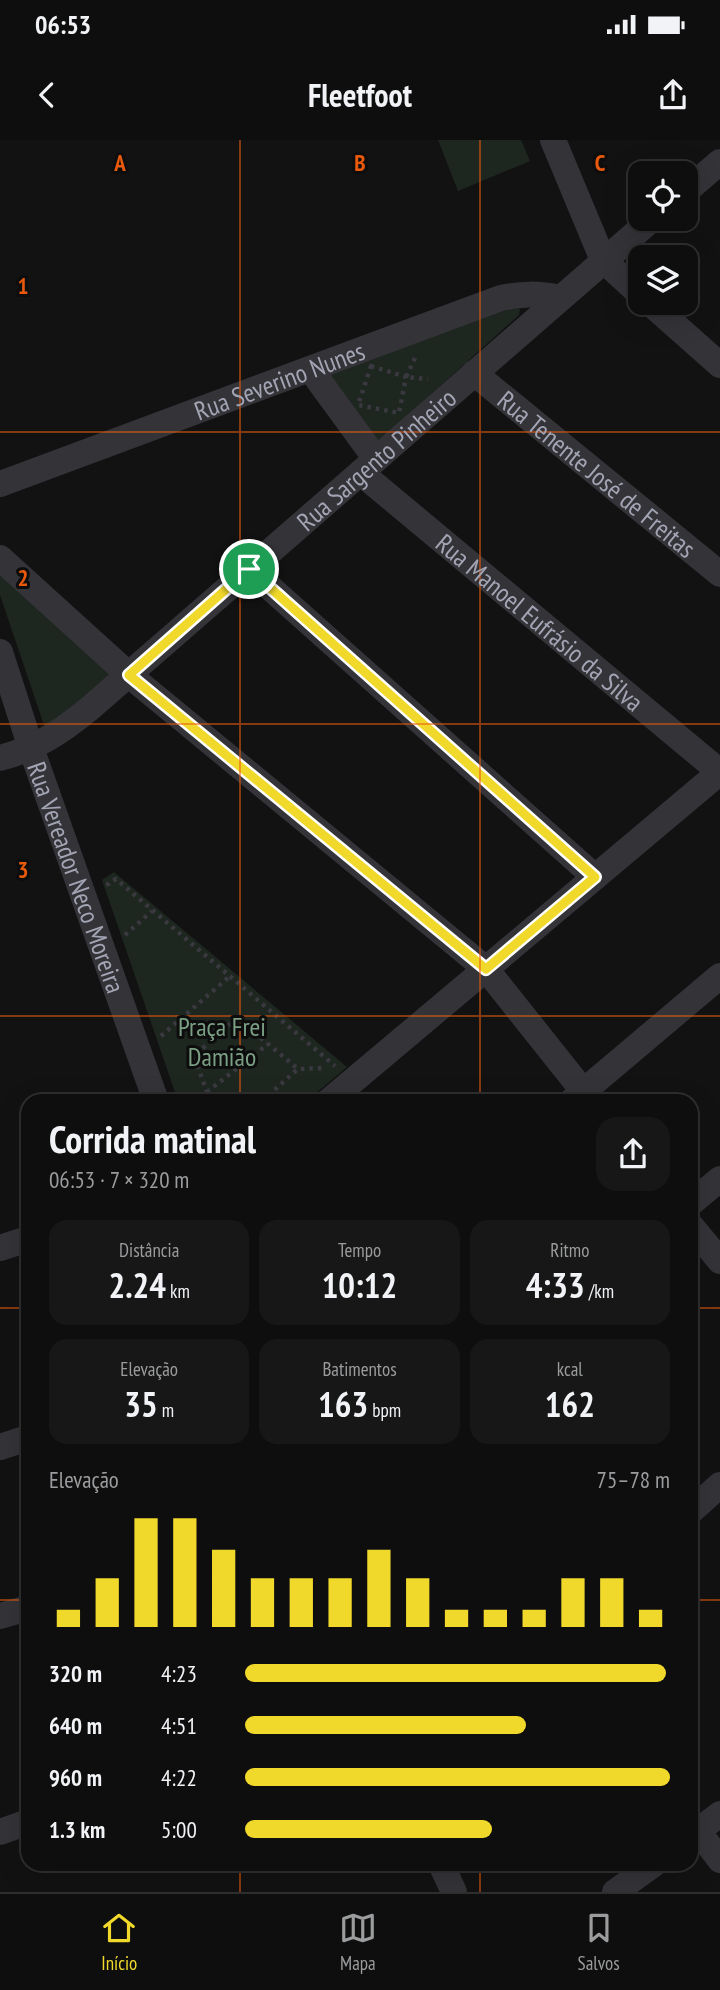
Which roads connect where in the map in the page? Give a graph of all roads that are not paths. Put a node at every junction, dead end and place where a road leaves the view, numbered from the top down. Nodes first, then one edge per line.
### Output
1 (553, 140) edge
2 (717, 170) edge
3 (698, 183) edge
4 (638, 231) edge
5 (603, 260) junction
6 (628, 283) edge
7 (559, 298) junction
8 (664, 315) edge
9 (720, 365) edge
10 (311, 370) junction
11 (474, 373) junction
12 (368, 466) junction
13 (0, 484) edge
14 (0, 558) edge
15 (249, 569) junction
16 (720, 574) edge
17 (0, 652) edge
18 (129, 675) junction
19 (31, 748) junction
20 (0, 758) edge
21 (720, 772) edge
22 (595, 877) junction
23 (486, 969) junction
24 (720, 976) edge
25 (154, 1094) edge
26 (337, 1094) edge
27 (580, 1094) edge
28 (587, 1094) edge
29 (720, 1179) edge
30 (698, 1197) edge
31 (698, 1234) edge
32 (21, 1241) edge
33 (0, 1248) edge
34 (720, 1261) edge
35 (21, 1440) edge
36 (0, 1447) edge
37 (720, 1485) edge
38 (698, 1505) edge
39 (21, 1610) edge
40 (0, 1616) edge
41 (720, 1814) edge
42 (21, 1824) edge
43 (0, 1832) edge
44 (698, 1832) edge
45 (698, 1837) edge
46 (720, 1860) edge
47 (444, 1871) edge
48 (644, 1871) edge
49 (454, 1892) edge
50 (615, 1892) edge

1 - 5 street
2 - 3 street
4 - 5 street, Rua Sargento Pinheiro
5 - 6 street
5 - 7 street, Rua Sargento Pinheiro
7 - 10 street, Rua Severino Nunes
7 - 11 street, Rua Sargento Pinheiro
8 - 9 street
10 - 12 street, Rua Manoel Eufrásio da Silva
10 - 13 street, Rua Severino Nunes
11 - 12 street, Rua Sargento Pinheiro
11 - 16 street, Rua Tenente José de Freitas
12 - 15 street, Rua Sargento Pinheiro
12 - 21 street, Rua Manoel Eufrásio da Silva
14 - 18 street
15 - 18 street, Rua Sargento Pinheiro
15 - 22 street
17 - 19 street, Rua Vereador Neco Moreira
18 - 19 street, Rua Sargento Pinheiro
18 - 23 street
19 - 20 street, Rua Sargento Pinheiro
19 - 25 street, Rua Vereador Neco Moreira
21 - 22 street
22 - 23 street
23 - 26 street
23 - 27 street
24 - 28 street
29 - 30 street
31 - 34 street
32 - 33 street
35 - 36 street
37 - 38 street
39 - 40 street
41 - 44 street
42 - 43 street
45 - 46 street
47 - 49 street
48 - 50 street

